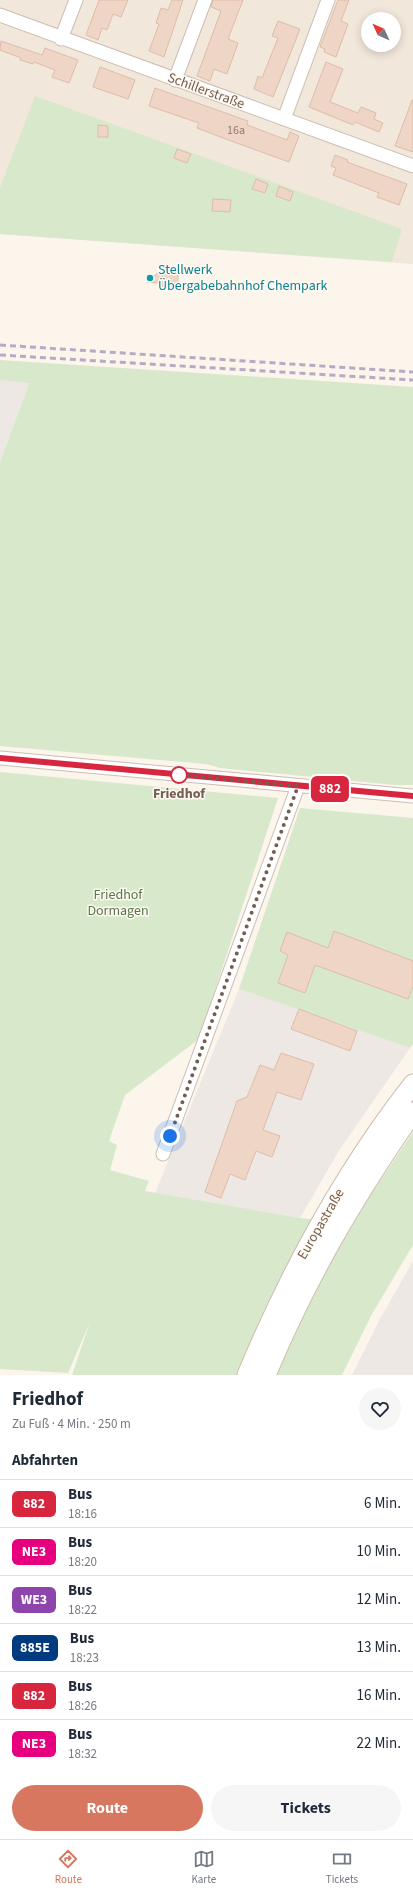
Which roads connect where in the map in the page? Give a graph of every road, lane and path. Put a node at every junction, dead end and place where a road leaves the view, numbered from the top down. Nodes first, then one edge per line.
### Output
1 (76, 0) edge
2 (205, 0) edge
3 (328, 0) edge
4 (0, 15) edge
5 (61, 39) junction
6 (176, 80) junction
7 (284, 119) junction
8 (413, 166) edge
9 (0, 758) edge
10 (298, 786) junction
11 (413, 796) edge
12 (413, 1084) edge
13 (413, 1112) edge
14 (163, 1154) dead end
15 (247, 1375) edge
16 (266, 1375) edge

1 - 5 street
2 - 6 street
3 - 7 street
4 - 5 street, Schillerstraße
5 - 6 street, Schillerstraße
6 - 7 street, Schillerstraße
7 - 8 street, Schillerstraße
9 - 10 street
10 - 11 street
10 - 14 street
12 - 15 main road, Europastraße
13 - 16 main road, Europastraße

